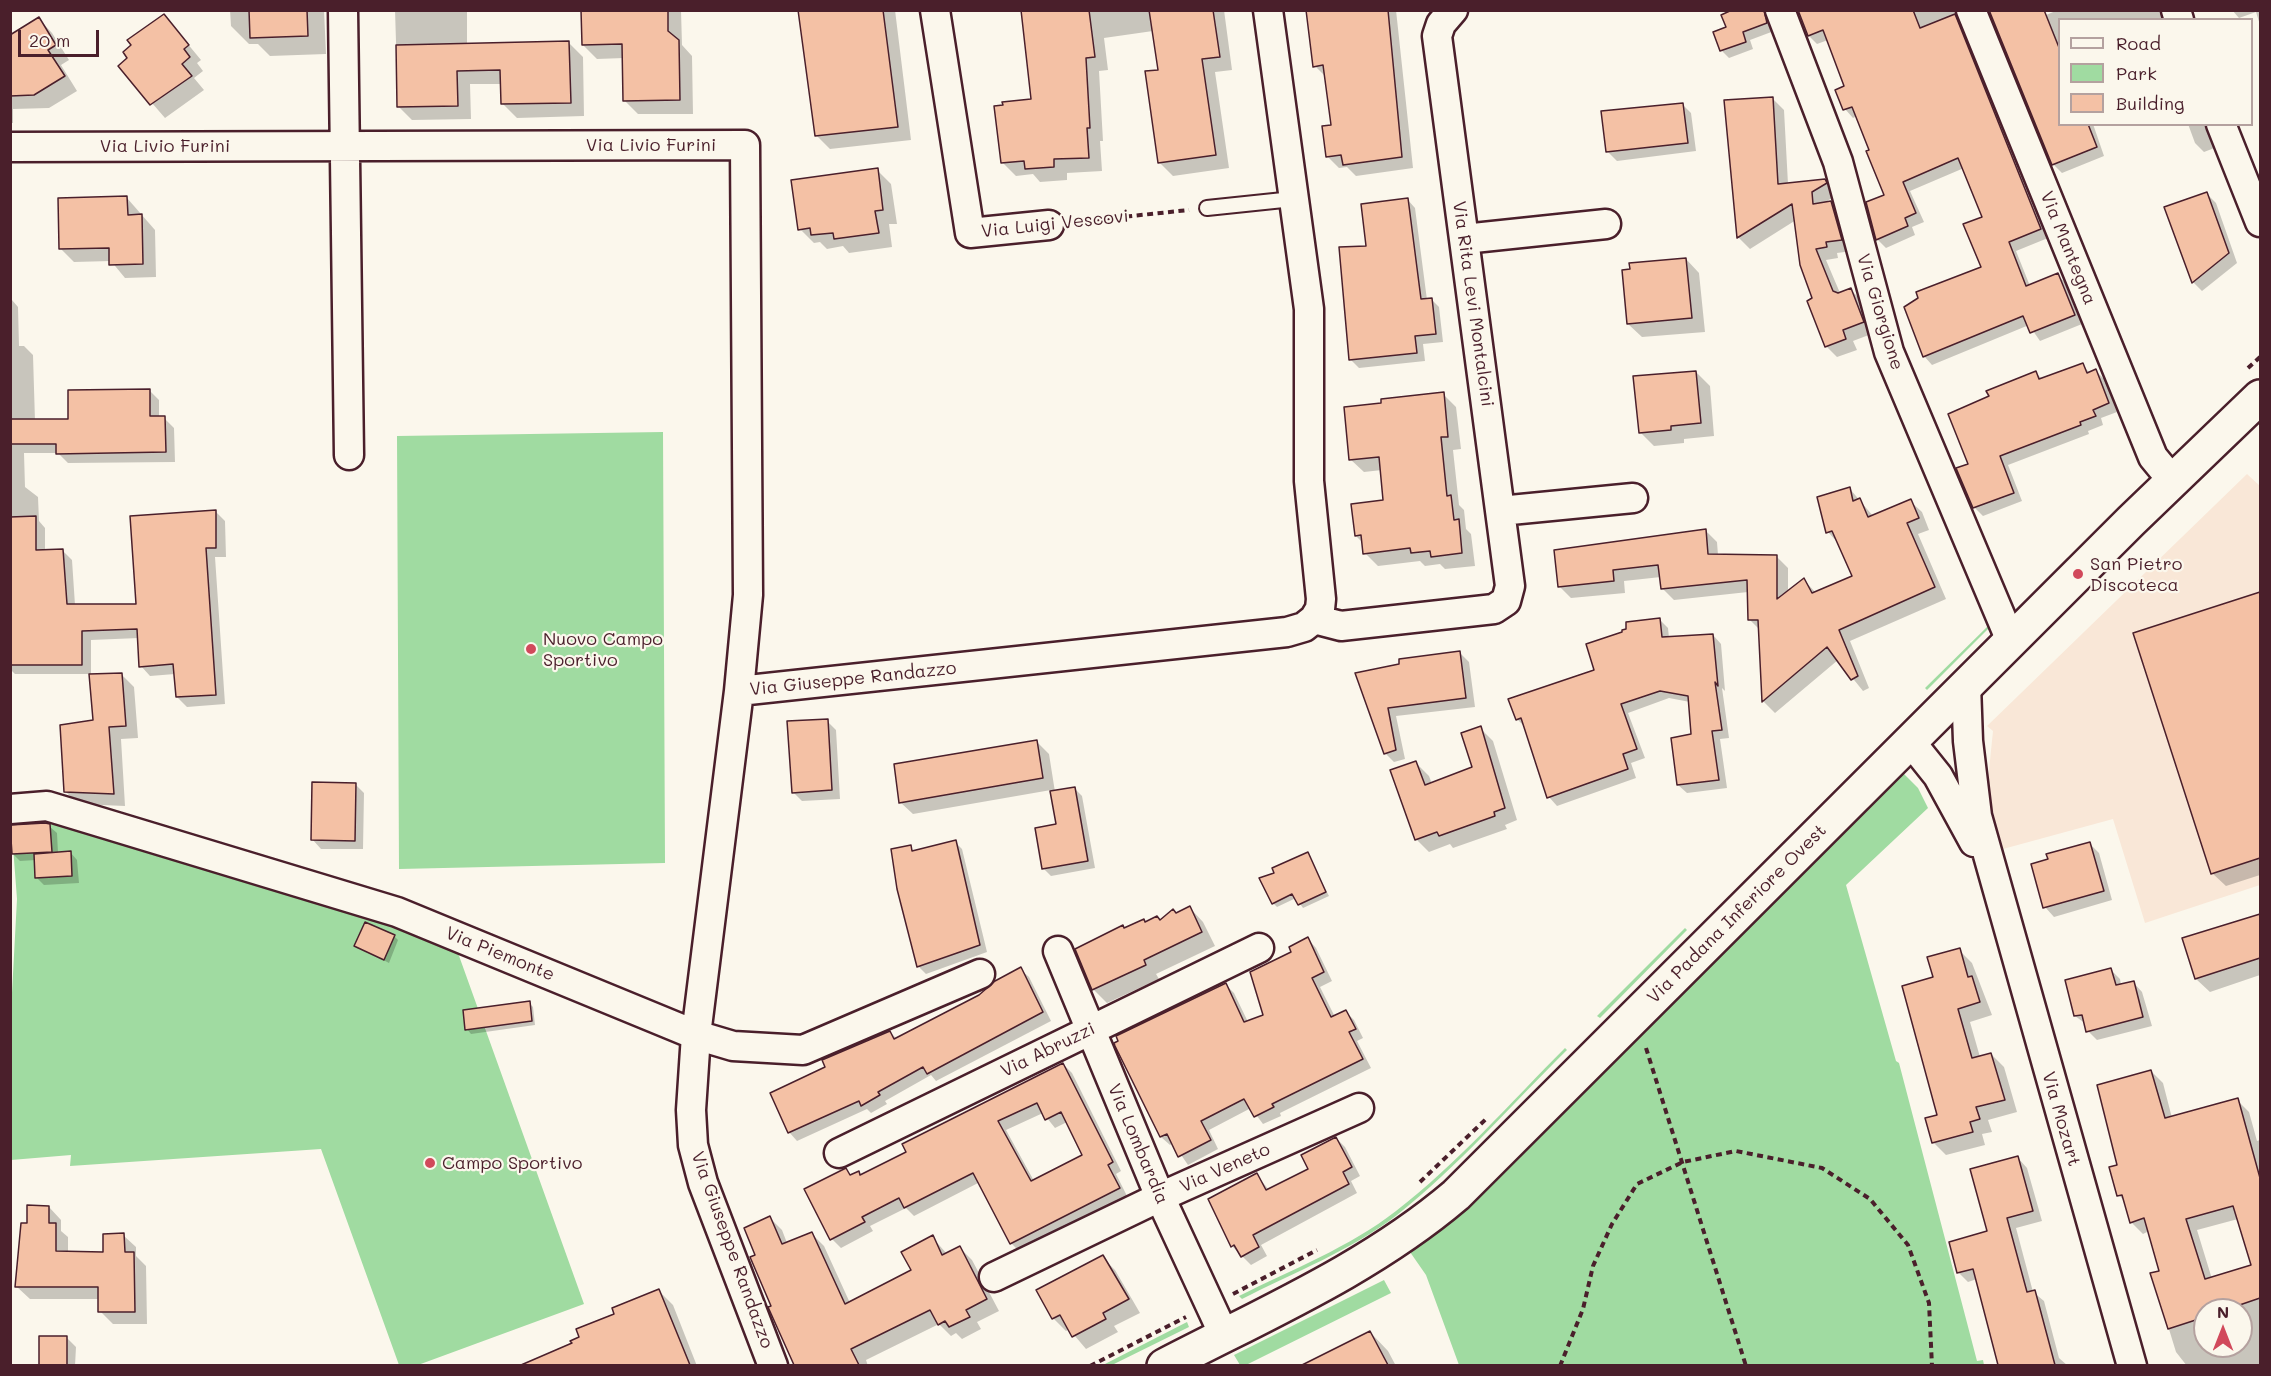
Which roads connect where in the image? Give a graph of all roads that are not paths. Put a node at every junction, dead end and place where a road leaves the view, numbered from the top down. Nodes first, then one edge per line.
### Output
1 (343, 10) edge
2 (935, 10) edge
3 (1268, 10) edge
4 (1453, 10) edge
5 (1780, 10) edge
6 (1971, 10) edge
7 (2223, 126) edge
8 (346, 146) junction
9 (10, 147) edge
10 (1293, 199) junction
11 (1207, 208) road end
12 (2260, 222) edge
13 (1606, 224) dead end
14 (1049, 225) road end
15 (1464, 239) junction
16 (2254, 402) edge
17 (349, 455) dead end
18 (2172, 480) junction
19 (1633, 498) dead end
20 (1500, 511) junction
21 (1314, 619) junction
22 (2011, 640) junction
23 (1966, 685) junction
24 (739, 691) junction
25 (1910, 741) junction
26 (10, 809) edge
27 (1991, 873) junction
28 (1259, 948) dead end
29 (1058, 951) dead end
30 (980, 974) dead end
31 (1090, 1029) junction
32 (696, 1035) junction
33 (1359, 1108) dead end
34 (839, 1153) dead end
35 (1160, 1197) junction
36 (994, 1277) dead end
37 (1224, 1335) junction
38 (773, 1365) edge
39 (1164, 1365) edge
40 (2132, 1365) edge

1 - 8 street
2 - 14 street, Via Luigi Vescovi
3 - 10 street
4 - 15 street, Via Rita Levi Montalcini
5 - 22 street, Via Giorgione
6 - 18 street, Via Mantegna
7 - 12 street
8 - 9 street, Via Livio Furini
8 - 17 street
8 - 24 street, Via Livio Furini
10 - 11 lane
10 - 21 street
13 - 15 street
15 - 20 street, Via Rita Levi Montalcini
16 - 18 street, Via Padana Inferiore Ovest
18 - 22 street, Via Padana Inferiore Ovest
19 - 20 street
20 - 21 street, Via Rita Levi Montalcini
21 - 24 street, Via Giuseppe Randazzo
22 - 23 street, Via Padana Inferiore Ovest
23 - 25 street, Via Padana Inferiore Ovest
23 - 27 street, Via Mozart
24 - 32 street, Via Giuseppe Randazzo
25 - 27 street, Via Mozart
25 - 37 street, Via Padana Inferiore Ovest
26 - 32 street, Via Piemonte
27 - 40 street, Via Mozart
28 - 31 street, Via Abruzzi
29 - 31 street, Via Lombardia
30 - 32 street, Via Piemonte
31 - 34 street, Via Abruzzi
31 - 35 street, Via Lombardia
32 - 38 street, Via Giuseppe Randazzo
33 - 35 street, Via Veneto
35 - 36 street, Via Veneto
35 - 37 street, Via Lombardia
37 - 39 street, Via Padana Inferiore Ovest

